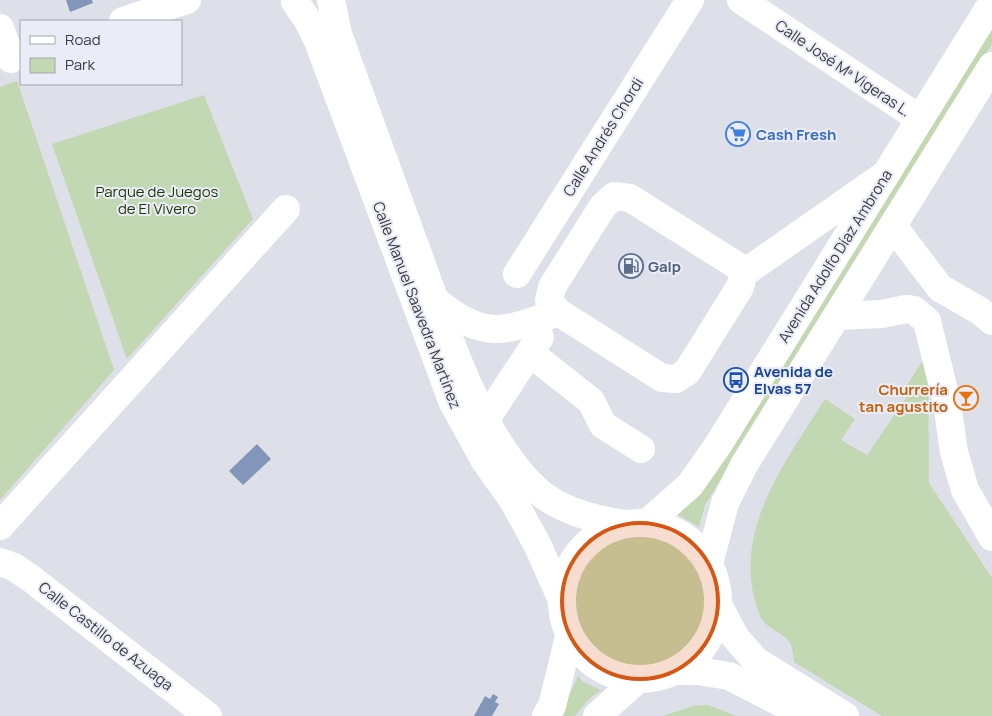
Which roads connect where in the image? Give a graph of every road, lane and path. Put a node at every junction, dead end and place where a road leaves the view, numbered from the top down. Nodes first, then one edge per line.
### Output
1 (187, 0) edge
2 (331, 0) edge
3 (690, 0) edge
4 (742, 0) edge
5 (297, 1) edge
6 (992, 3) edge
7 (126, 20) edge
8 (0, 28) edge
9 (11, 59) edge
10 (992, 66) edge
11 (920, 119) junction
12 (886, 174) junction
13 (286, 209) dead end
14 (893, 226) junction
15 (744, 273) junction
16 (517, 274) dead end
17 (939, 286) junction
18 (435, 300) junction
19 (558, 312) junction
20 (916, 315) junction
21 (837, 316) junction
22 (992, 321) edge
23 (530, 353) junction
24 (486, 419) junction
25 (641, 448) dead end
26 (636, 523) junction
27 (0, 526) edge
28 (992, 537) edge
29 (0, 562) edge
30 (709, 564) junction
31 (561, 598) junction
32 (718, 604) junction
33 (569, 637) junction
34 (675, 671) junction
35 (637, 680) junction
36 (208, 716) edge
37 (546, 716) edge
38 (597, 716) edge
39 (807, 716) edge
40 (845, 716) edge

1 - 7 main road
2 - 18 main road, Calle Manuel Saavedra Martínez
3 - 16 main road, Calle Andrés Chordi
4 - 11 main road, Calle José Mª Vigeras L.
5 - 31 main road, Calle Manuel Saavedra Martínez
6 - 11 main road, Avenida Adolfo Díaz Ambrona
8 - 9 main road
10 - 14 main road
11 - 12 main road, Avenida Adolfo Díaz Ambrona
12 - 15 main road
12 - 26 main road, Avenida Adolfo Díaz Ambrona
13 - 27 main road
14 - 17 main road
14 - 21 main road
15 - 19 main road
15 - 19 main road
17 - 20 main road
17 - 22 main road
18 - 19 main road
18 - 24 main road, Calle Manuel Saavedra Martínez
19 - 23 main road
20 - 21 main road
20 - 28 main road
21 - 30 main road
23 - 24 main road
23 - 25 main road
24 - 26 main road, Calle Manuel Saavedra Martínez
26 - 30 main road
26 - 31 main road
29 - 36 main road, Calle Castillo de Azuaga
30 - 32 main road
31 - 33 main road
32 - 34 main road
32 - 40 main road
33 - 35 main road
33 - 37 main road
34 - 35 main road
34 - 39 main road
35 - 38 main road

